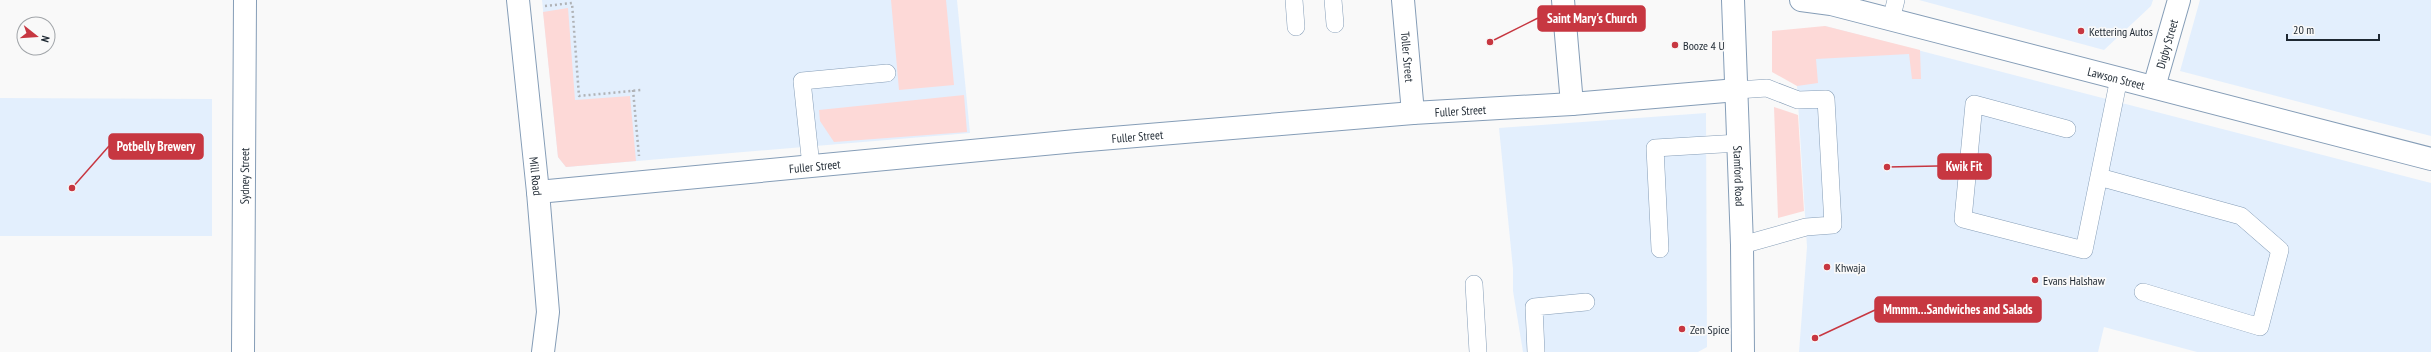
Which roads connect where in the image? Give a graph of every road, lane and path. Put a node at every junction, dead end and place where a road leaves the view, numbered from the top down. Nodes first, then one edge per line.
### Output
1 (245, 0) edge
2 (1294, 0) edge
3 (1333, 0) edge
4 (1403, 0) edge
5 (1563, 0) edge
6 (1733, 0) edge
7 (1801, 0) edge
8 (2179, 0) edge
9 (518, 5) edge
10 (1893, 10) edge
11 (1335, 24) dead end
12 (1296, 27) dead end
13 (887, 73) dead end
14 (2119, 78) junction
15 (2154, 87) junction
16 (634, 90) junction
17 (641, 90) dead end
18 (1737, 90) junction
19 (1572, 104) junction
20 (1413, 113) junction
21 (2067, 129) dead end
22 (1739, 143) junction
23 (2431, 159) edge
24 (811, 166) junction
25 (2099, 177) junction
26 (642, 182) junction
27 (538, 192) junction
28 (1742, 245) junction
29 (1660, 249) dead end
30 (1474, 284) dead end
31 (2143, 292) dead end
32 (1586, 302) dead end
33 (243, 352) edge
34 (543, 352) edge
35 (1478, 352) edge
36 (1536, 352) edge
37 (1743, 352) edge

1 - 33 street, Sydney Street
2 - 12 lane
3 - 11 lane
4 - 20 street, Toller Street
5 - 19 street
6 - 18 street, Stamford Road
7 - 10 street, Lawson Street
8 - 15 street, Digby Street
9 - 16 path
9 - 27 street, Mill Road
10 - 14 street, Lawson Street
13 - 24 lane
14 - 15 street, Lawson Street
14 - 25 lane
15 - 23 street, Lawson Street
16 - 17 path
16 - 26 path
18 - 19 street, Fuller Street
18 - 22 street, Stamford Road
18 - 28 lane
19 - 20 street, Fuller Street
20 - 24 street, Fuller Street
21 - 25 lane
22 - 28 street, Stamford Road
22 - 29 lane
24 - 26 street, Fuller Street
25 - 31 lane
26 - 27 street, Fuller Street
27 - 34 street, Mill Road
28 - 37 street, Stamford Road
30 - 35 lane
32 - 36 lane

